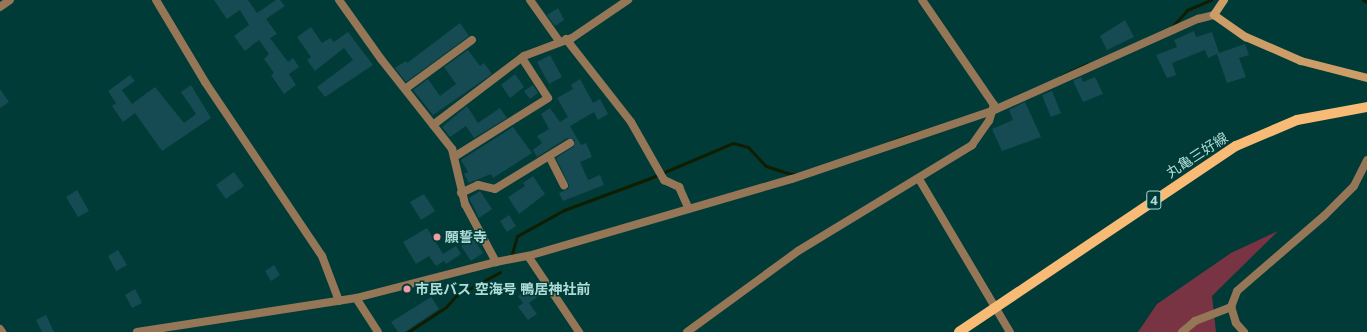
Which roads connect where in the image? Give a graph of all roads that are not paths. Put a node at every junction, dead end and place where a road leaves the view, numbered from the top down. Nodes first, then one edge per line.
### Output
1 (10, 0) edge
2 (156, 0) edge
3 (338, 0) edge
4 (530, 0) edge
5 (628, 0) edge
6 (922, 0) edge
7 (1224, 0) edge
8 (0, 7) edge
9 (1214, 15) junction
10 (472, 40) dead end
11 (563, 40) junction
12 (522, 58) junction
13 (1367, 78) edge
14 (405, 89) junction
15 (1367, 107) edge
16 (993, 108) junction
17 (433, 125) junction
18 (570, 143) dead end
19 (549, 156) junction
20 (454, 157) junction
21 (1367, 160) edge
22 (919, 179) junction
23 (564, 186) dead end
24 (461, 193) junction
25 (689, 209) junction
26 (528, 256) junction
27 (496, 262) junction
28 (356, 298) junction
29 (339, 301) junction
30 (1231, 307) junction
31 (995, 308) junction
32 (0, 329) edge
33 (2, 332) edge
34 (136, 332) edge
35 (378, 332) edge
36 (579, 332) edge
37 (687, 332) edge
38 (959, 332) edge
39 (1010, 332) edge
40 (1182, 332) edge
41 (1244, 332) edge

1 - 8 street
2 - 29 street
3 - 14 street
4 - 11 street
5 - 11 street
6 - 16 street
7 - 9 main road
9 - 13 main road
9 - 16 street
10 - 14 street
11 - 12 street
11 - 25 street
12 - 17 street
12 - 20 street
14 - 17 street
15 - 31 main road, 丸亀三好線 / 4
16 - 22 street
16 - 25 street
17 - 20 street
18 - 19 street
19 - 23 street
19 - 24 street
20 - 24 street
21 - 30 street
22 - 31 street
22 - 37 street
24 - 27 street
25 - 26 street
26 - 27 street
26 - 36 street
27 - 28 street
28 - 29 street
28 - 35 street
29 - 34 street
30 - 40 street
30 - 41 street
31 - 38 main road, 丸亀三好線 / 4
31 - 39 street
32 - 33 street

